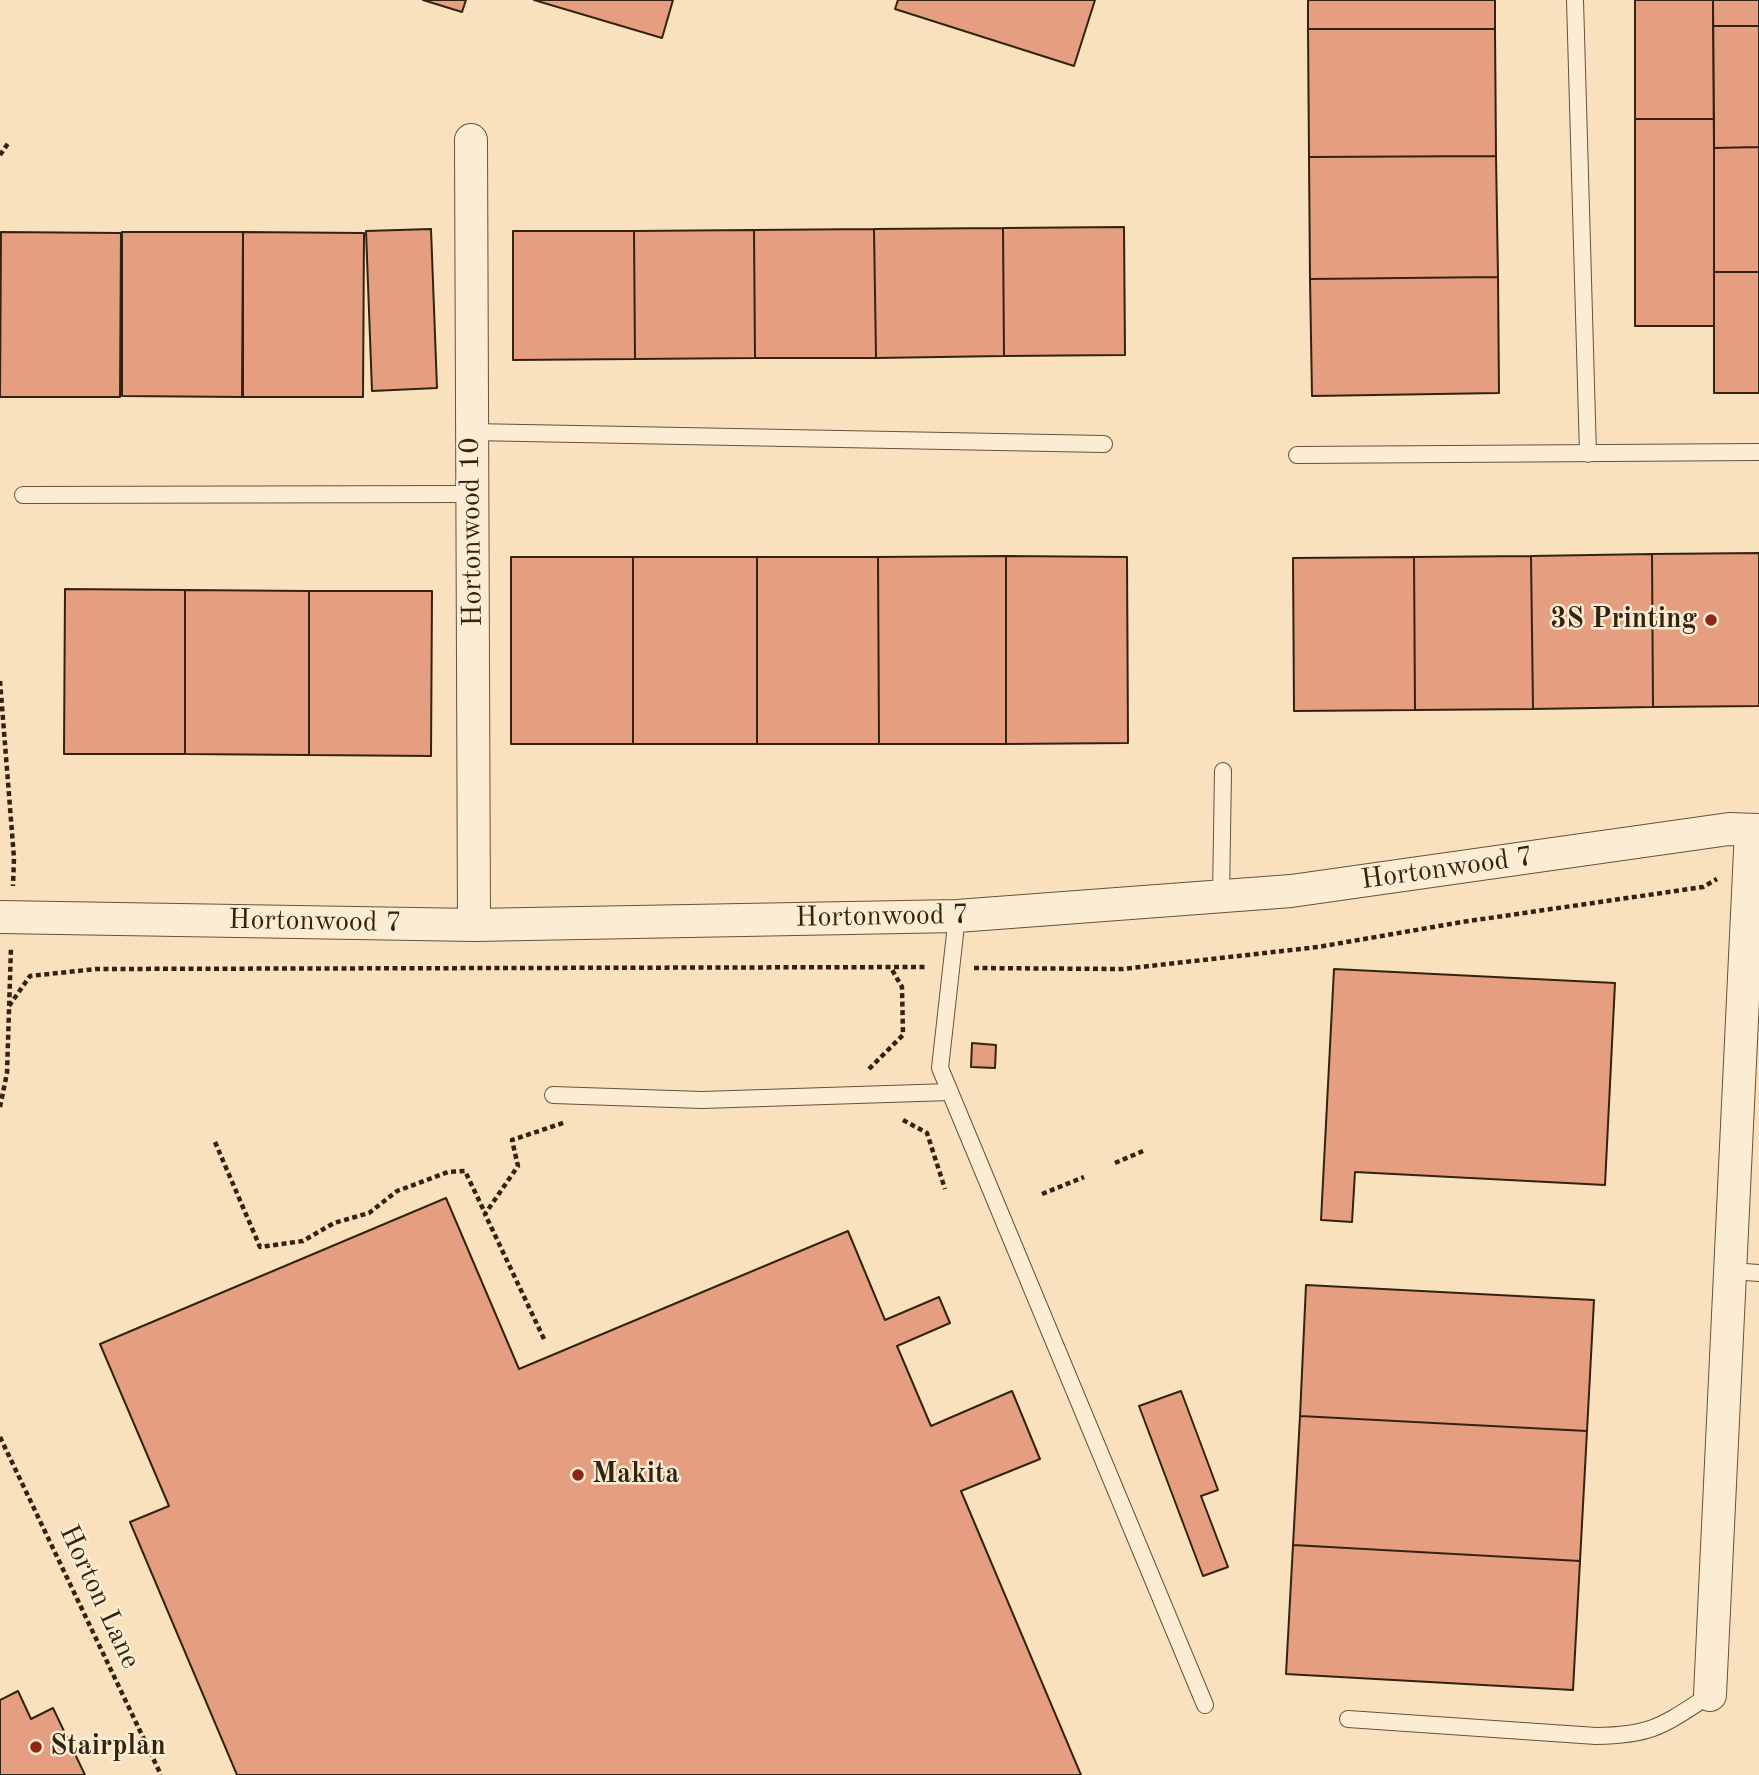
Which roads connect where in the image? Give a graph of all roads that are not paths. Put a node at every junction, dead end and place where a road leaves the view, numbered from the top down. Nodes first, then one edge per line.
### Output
1 (1575, 0) edge
2 (471, 140) dead end
3 (471, 432) junction
4 (1104, 444) dead end
5 (1759, 452) edge
6 (1588, 454) junction
7 (1297, 455) dead end
8 (472, 494) junction
9 (23, 495) dead end
10 (1223, 771) dead end
11 (1755, 830) edge
12 (1221, 897) junction
13 (957, 916) junction
14 (0, 917) edge
15 (474, 925) junction
16 (950, 1092) junction
17 (554, 1096) dead end
18 (1745, 1272) edge
19 (1710, 1695) joint
20 (1205, 1704) dead end
21 (1348, 1719) dead end

1 - 6 lane
2 - 3 street, Hortonwood 10
3 - 4 lane
3 - 8 street, Hortonwood 10
5 - 6 lane
6 - 7 lane
8 - 9 lane
8 - 15 street, Hortonwood 10
10 - 12 lane
11 - 12 street, Hortonwood 7
11 - 18 street
12 - 13 street, Hortonwood 7
13 - 15 street, Hortonwood 7
13 - 16 lane
14 - 15 street, Hortonwood 7
16 - 17 lane
16 - 20 lane
18 - 19 street
19 - 21 lane

